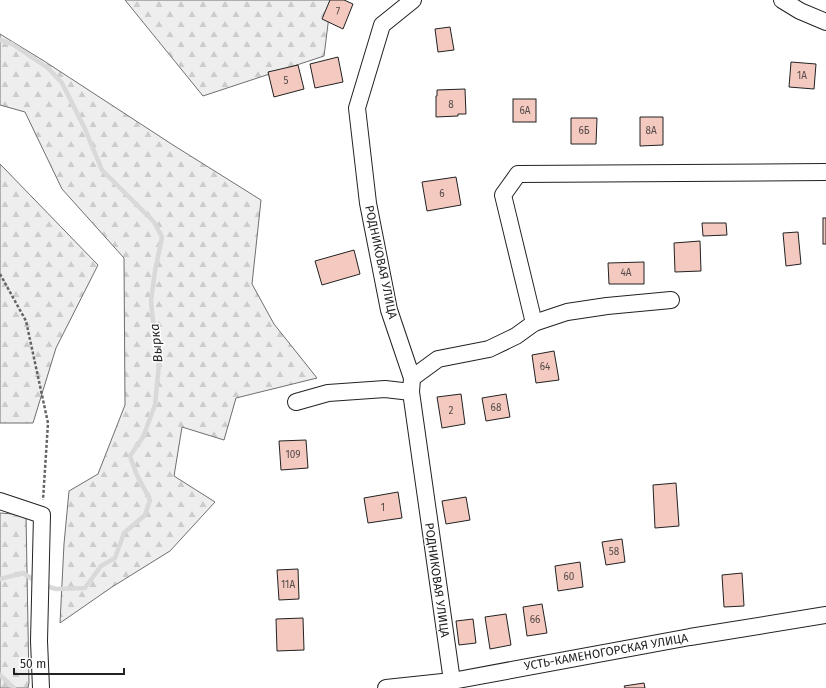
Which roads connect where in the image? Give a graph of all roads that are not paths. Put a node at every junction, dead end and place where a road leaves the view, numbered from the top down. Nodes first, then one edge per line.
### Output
1 (413, 0) edge
2 (782, 0) edge
3 (826, 22) edge
4 (826, 172) edge
5 (671, 300) dead end
6 (534, 323) junction
7 (411, 385) junction
8 (296, 402) dead end
9 (0, 501) edge
10 (826, 615) edge
11 (452, 681) junction
12 (41, 688) edge
13 (386, 688) edge

1 - 7 street, РОДНИКОВАЯ УЛИЦА
2 - 3 street
4 - 6 street
5 - 6 street
6 - 7 street
7 - 8 street
7 - 11 street, РОДНИКОВАЯ УЛИЦА
9 - 12 street
10 - 11 street, УСТЬ-КАМЕНОГОРСКАЯ УЛИЦА
11 - 13 street, УСТЬ-КАМЕНОГОРСКАЯ УЛИЦА

